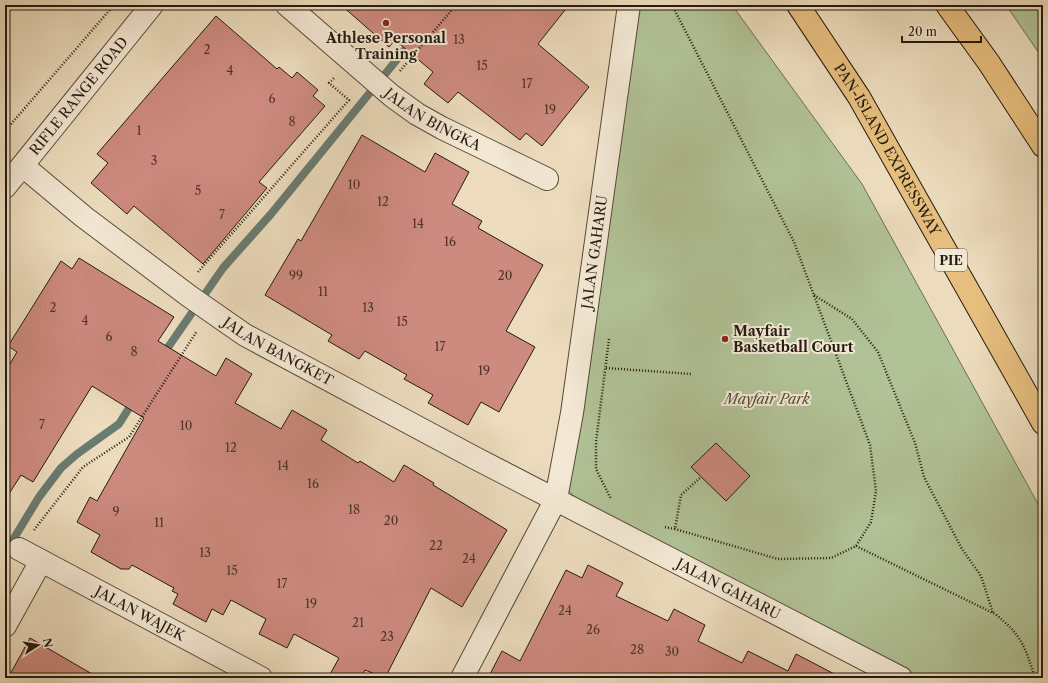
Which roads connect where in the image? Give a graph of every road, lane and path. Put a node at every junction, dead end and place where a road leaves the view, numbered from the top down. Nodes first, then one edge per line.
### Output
1 (14, 5) edge
2 (114, 5) edge
3 (152, 5) edge
4 (287, 5) edge
5 (456, 5) edge
6 (629, 5) edge
7 (672, 5) edge
8 (798, 5) edge
9 (947, 5) edge
10 (5, 16) edge
11 (356, 64) junction
12 (392, 96) junction
13 (5, 131) edge
14 (1043, 146) edge
15 (23, 166) junction
16 (547, 179) dead end
17 (5, 187) edge
18 (186, 293) junction
19 (814, 294) junction
20 (199, 328) dead end
21 (610, 337) dead end
22 (606, 368) junction
23 (692, 374) dead end
24 (1043, 423) edge
25 (701, 477) dead end
26 (556, 499) junction
27 (615, 502) dead end
28 (660, 526) dead end
29 (675, 529) junction
30 (856, 546) junction
31 (19, 549) joint
32 (41, 561) junction
33 (993, 613) junction
34 (5, 626) edge
35 (261, 678) edge
36 (462, 678) edge
37 (901, 678) edge
38 (1035, 678) edge

1 - 10 path
2 - 13 path
3 - 15 street, RIFLE RANGE ROAD
4 - 11 street, JALAN BINGKA
5 - 12 path
6 - 26 street, JALAN GAHARU
7 - 19 path
8 - 24 highway, PAN-ISLAND EXPRESSWAY / PIE
9 - 14 highway
11 - 12 street, JALAN BINGKA
11 - 18 path
12 - 16 street, JALAN BINGKA
15 - 17 street, RIFLE RANGE ROAD
15 - 18 street, JALAN BANGKET
18 - 26 street, JALAN BANGKET
19 - 30 path
19 - 33 path
20 - 31 path
21 - 22 path
22 - 23 path
22 - 27 path
25 - 29 path
26 - 36 street, JALAN GAHARU
26 - 37 street, JALAN GAHARU
28 - 29 path
29 - 30 path
30 - 33 path
31 - 32 street, JALAN WAJEK
32 - 34 street
32 - 35 street, JALAN WAJEK
33 - 38 path

